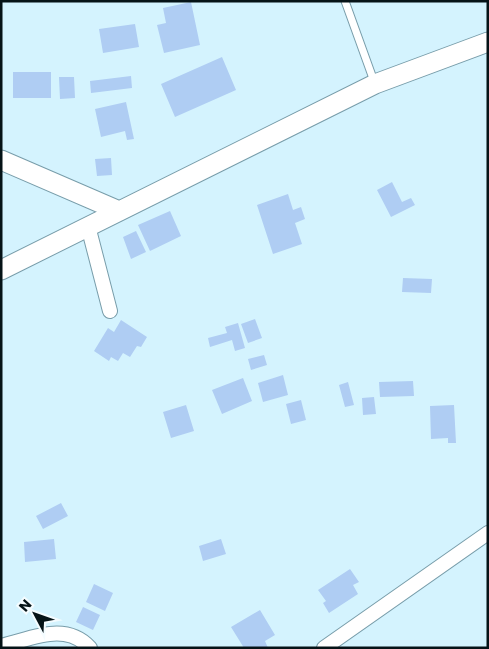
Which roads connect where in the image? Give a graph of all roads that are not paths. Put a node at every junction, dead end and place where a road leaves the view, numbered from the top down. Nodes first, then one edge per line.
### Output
1 (345, 1) edge
2 (488, 42) edge
3 (375, 84) junction
4 (1, 160) edge
5 (119, 211) junction
6 (88, 226) junction
7 (1, 270) edge
8 (110, 312) dead end
9 (488, 533) edge
10 (1, 646) edge
11 (90, 648) edge
12 (324, 648) edge

1 - 3 lane
2 - 3 street
3 - 5 street
4 - 5 street
5 - 6 street
6 - 7 street
6 - 8 street
9 - 12 street
10 - 11 street

